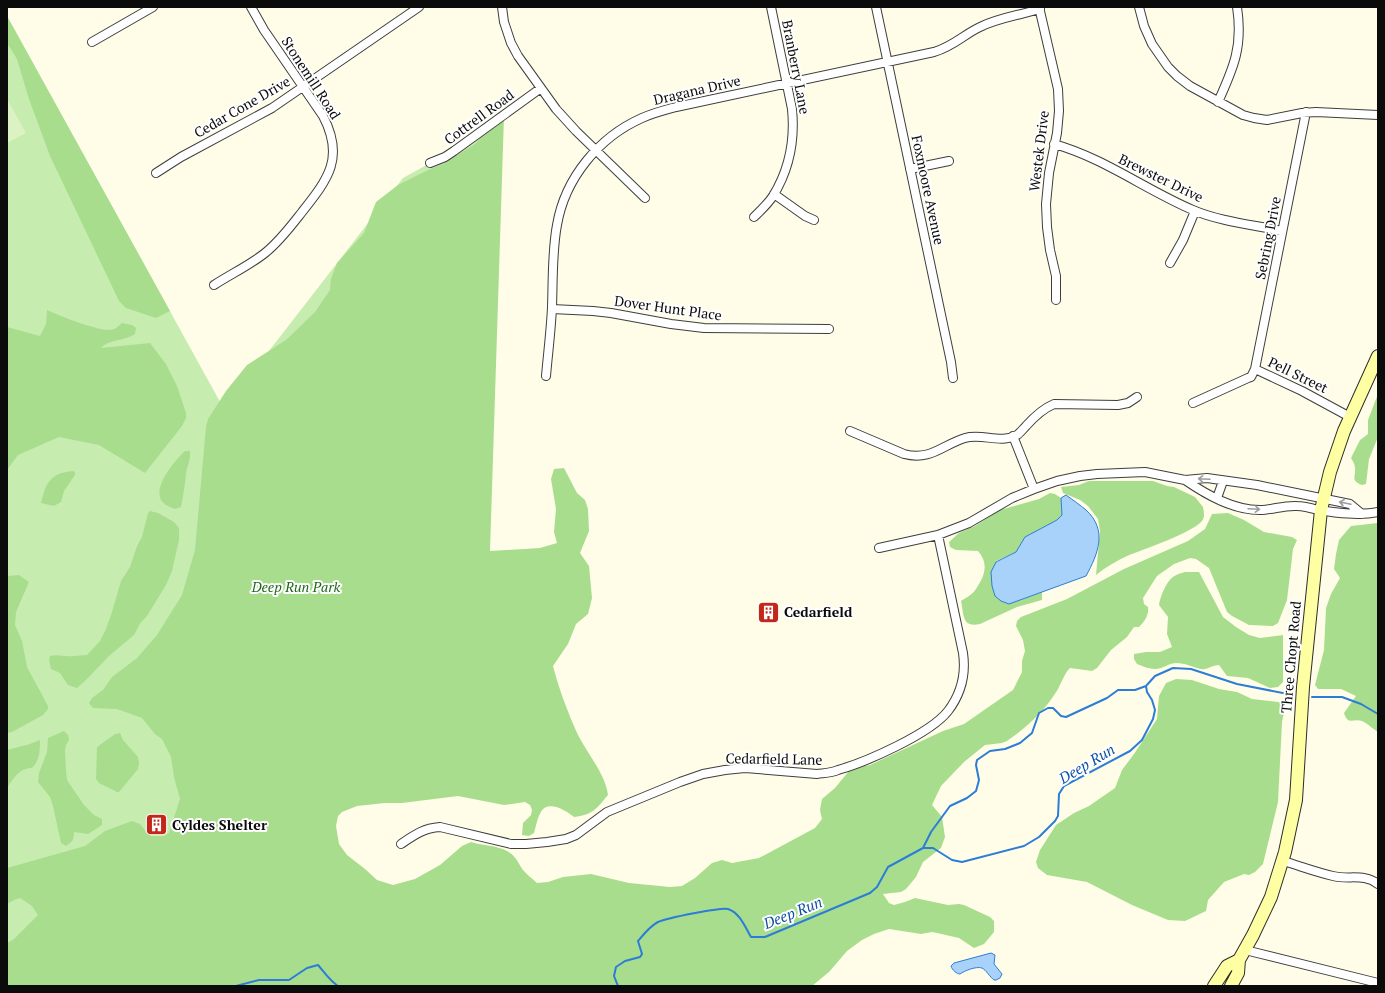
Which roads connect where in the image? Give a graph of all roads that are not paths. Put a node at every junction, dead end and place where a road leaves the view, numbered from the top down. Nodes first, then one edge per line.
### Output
1 (153, 7) edge
2 (251, 7) edge
3 (419, 7) edge
4 (502, 7) edge
5 (771, 7) edge
6 (876, 7) edge
7 (1139, 7) edge
8 (1237, 7) edge
9 (1039, 8) edge
10 (92, 42) dead end
11 (887, 63) junction
12 (787, 84) junction
13 (303, 87) junction
14 (541, 88) junction
15 (1218, 102) junction
16 (1306, 112) junction
17 (1378, 115) edge
18 (1054, 144) junction
19 (596, 150) junction
20 (949, 161) dead end
21 (430, 163) dead end
22 (910, 169) junction
23 (156, 173) dead end
24 (774, 194) junction
25 (645, 198) dead end
26 (1195, 211) junction
27 (754, 217) dead end
28 (814, 220) dead end
29 (1282, 231) junction
30 (1170, 263) dead end
31 (214, 285) dead end
32 (1056, 300) dead end
33 (552, 309) junction
34 (829, 329) dead end
35 (1378, 356) edge
36 (1255, 369) junction
37 (546, 376) dead end
38 (953, 378) dead end
39 (1137, 397) dead end
40 (1193, 403) dead end
41 (1350, 417) junction
42 (850, 431) dead end
43 (1013, 436) junction
44 (1185, 480) junction
45 (1223, 481) junction
46 (1034, 488) junction
47 (1217, 498) junction
48 (1322, 505) junction
49 (1378, 512) edge
50 (938, 535) junction
51 (879, 548) dead end
52 (401, 844) dead end
53 (1283, 861) junction
54 (1378, 884) edge
55 (1242, 955) junction
56 (1378, 983) edge
57 (1214, 986) edge
58 (1231, 986) edge

1 - 10 street
2 - 13 street, Stonemill Road
3 - 13 street, Cedar Cone Drive
4 - 14 street
5 - 12 street, Branberry Lane
6 - 11 street, Foxmoore Avenue
7 - 15 street
8 - 15 street
9 - 11 street, Dragana Drive
9 - 18 street, Westek Drive
11 - 12 street, Dragana Drive
11 - 22 street, Foxmoore Avenue
12 - 19 street, Dragana Drive
12 - 24 street, Branberry Lane
13 - 23 street, Cedar Cone Drive
13 - 31 street, Stonemill Road
14 - 19 street
14 - 21 street, Cottrell Road
15 - 16 street
16 - 17 street
16 - 29 street, Sebring Drive
18 - 26 street, Brewster Drive
18 - 32 street, Westek Drive
19 - 25 street
19 - 33 street, Dragana Drive
20 - 22 street
22 - 38 street, Foxmoore Avenue
24 - 27 street, Branberry Lane
24 - 28 street
26 - 29 street, Brewster Drive
26 - 30 street
29 - 36 street, Sebring Drive
33 - 34 street, Dover Hunt Place
33 - 37 street, Dragana Drive
35 - 41 main road, Three Chopt Road
36 - 40 street, Pell Street
36 - 41 street, Pell Street
39 - 43 street
41 - 48 main road, Three Chopt Road
42 - 43 street
43 - 46 street
45 -> 44 street
44 - 46 street
44 - 47 street
45 - 47 street
45 - 48 street
46 - 50 street
47 -> 48 street
48 - 49 street
48 - 53 main road, Three Chopt Road
50 - 51 street
50 - 52 street, Cedarfield Lane
53 - 54 street
53 - 55 main road, Three Chopt Road
55 - 56 street
55 - 57 main road, Three Chopt Road
55 - 58 main road, Three Chopt Road

